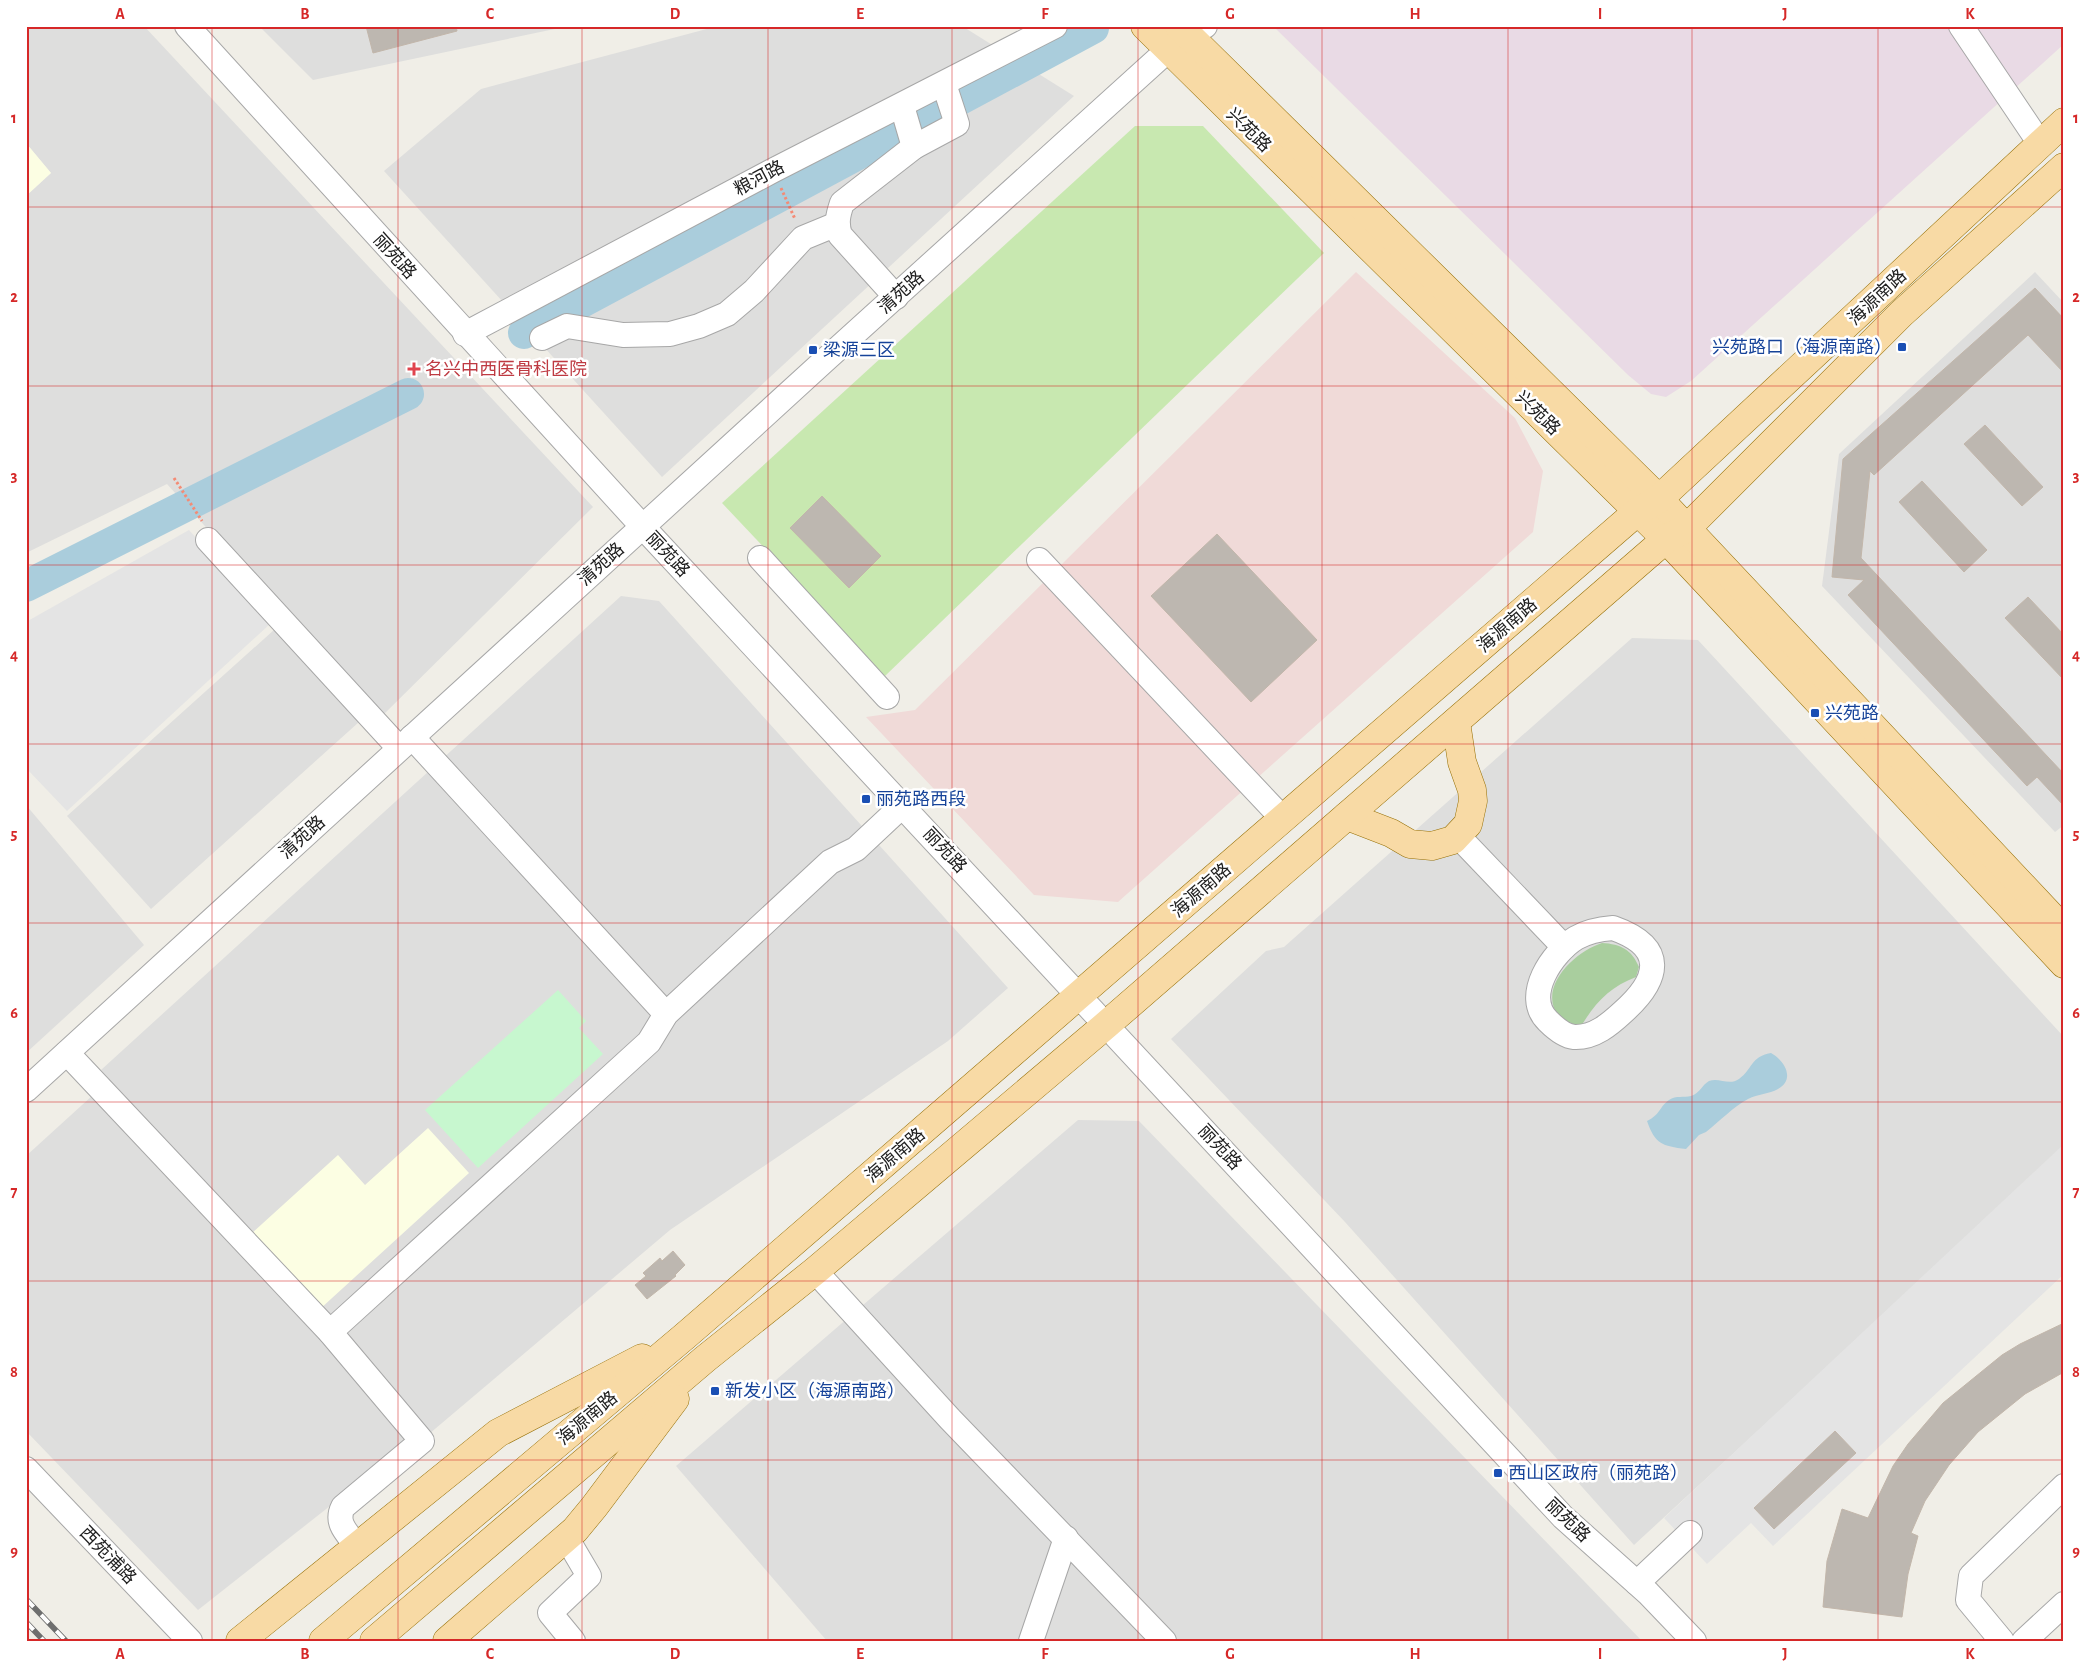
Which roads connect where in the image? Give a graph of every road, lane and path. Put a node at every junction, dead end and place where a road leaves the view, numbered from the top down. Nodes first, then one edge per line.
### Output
1 (187, 26) edge
2 (1055, 26) edge
3 (1145, 26) edge
4 (1961, 26) edge
5 (1185, 35) edge
6 (944, 84) junction
7 (902, 106) junction
8 (2064, 122) edge
9 (2041, 145) junction
10 (914, 147) junction
11 (2064, 166) edge
12 (837, 224) junction
13 (896, 297) junction
14 (465, 334) junction
15 (542, 338) dead end
16 (174, 478) dead end
17 (1648, 505) junction
18 (642, 526) junction
19 (205, 530) joint
20 (1676, 534) junction
21 (760, 558) dead end
22 (1039, 560) dead end
23 (887, 697) dead end
24 (1456, 722) junction
25 (406, 743) junction
26 (902, 805) junction
27 (1348, 816) junction
28 (1283, 819) junction
29 (1458, 835) junction
30 (2064, 930) edge
31 (1564, 947) junction
32 (2064, 964) edge
33 (1080, 995) junction
34 (666, 1014) junction
35 (1106, 1025) junction
36 (66, 1053) junction
37 (26, 1090) edge
38 (815, 1271) junction
39 (330, 1332) junction
40 (685, 1336) junction
41 (705, 1359) junction
42 (26, 1469) edge
43 (2064, 1486) edge
44 (1690, 1534) dead end
45 (566, 1537) junction
46 (1066, 1538) junction
47 (357, 1546) junction
48 (1637, 1583) junction
49 (2064, 1604) edge
50 (190, 1641) edge
51 (240, 1641) edge
52 (323, 1641) edge
53 (374, 1641) edge
54 (447, 1641) edge
55 (573, 1641) edge
56 (1031, 1641) edge
57 (1164, 1641) edge
58 (1694, 1641) edge
59 (2002, 1641) edge
60 (2024, 1641) edge

1 - 14 street, 丽苑路
2 - 6 street, 粮河路
3 - 5 main road, 兴苑路
4 - 9 street
5 - 13 street, 清苑路
5 - 17 main road, 兴苑路
6 - 7 street, 粮河路
6 - 10 street
7 - 10 street
7 - 14 street, 粮河路
8 - 9 main road, 海源南路
9 - 17 main road, 海源南路
10 - 12 street
11 - 20 main road, 海源南路
12 - 13 street
12 - 15 street
13 - 18 street, 清苑路
14 - 18 street, 丽苑路
16 - 19 path
17 - 20 main road, 兴苑路
17 - 28 main road, 海源南路
18 - 25 street, 清苑路
18 - 26 street, 丽苑路
19 - 25 street
20 - 24 main road, 海源南路
20 - 30 main road, 兴苑路
20 - 32 main road, 兴苑路
21 - 23 street
22 - 28 street
24 - 27 main road, 海源南路
24 - 29 main road
25 - 34 street
25 - 36 street, 清苑路
26 - 33 street, 丽苑路
26 - 34 street
27 - 29 main road
27 - 35 main road, 海源南路
28 - 33 main road, 海源南路
29 - 31 street
31 - 31 street
33 - 35 street, 丽苑路
33 - 40 main road, 海源南路
34 - 39 street
35 - 38 main road, 海源南路
35 - 48 street, 丽苑路
36 - 37 street, 清苑路
36 - 39 street
38 - 41 main road, 海源南路
38 - 46 street
39 - 47 street
40 - 47 main road
40 - 52 main road, 海源南路
41 - 45 main road
41 - 53 main road, 海源南路
42 - 50 street, 西苑浦路
43 - 59 street
44 - 48 street
45 - 54 main road
45 - 55 street
46 - 56 street
46 - 57 street
47 - 51 main road
48 - 58 street, 丽苑路
49 - 60 street

